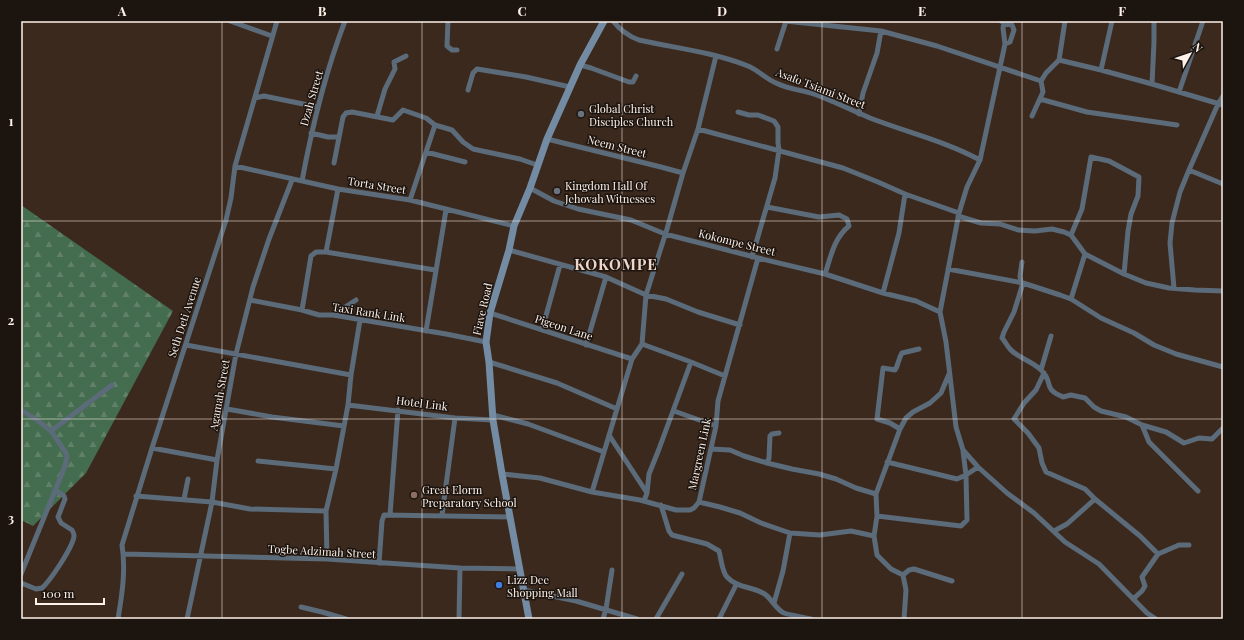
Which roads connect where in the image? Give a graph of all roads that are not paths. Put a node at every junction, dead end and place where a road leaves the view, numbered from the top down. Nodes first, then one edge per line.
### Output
1 (230, 21) edge
2 (277, 21) edge
3 (345, 21) edge
4 (448, 21) edge
5 (604, 21) edge
6 (613, 21) edge
7 (785, 21) edge
8 (1065, 21) edge
9 (1112, 21) edge
10 (1154, 21) edge
11 (1203, 21) edge
12 (1006, 22) edge
13 (881, 31) junction
14 (272, 36) junction
15 (1005, 44) junction
16 (777, 49) dead end
17 (457, 50) dead end
18 (406, 56) dead end
19 (716, 56) junction
20 (1059, 60) junction
21 (580, 65) junction
22 (999, 66) junction
23 (1101, 70) junction
24 (636, 76) dead end
25 (1041, 81) junction
26 (1152, 84) junction
27 (570, 87) junction
28 (468, 90) dead end
29 (1179, 92) junction
30 (1223, 96) edge
31 (255, 98) junction
32 (1040, 99) junction
33 (1221, 104) edge
34 (318, 107) junction
35 (738, 112) dead end
36 (859, 114) junction
37 (377, 116) junction
38 (1032, 116) dead end
39 (435, 125) junction
40 (1177, 125) dead end
41 (698, 129) junction
42 (311, 133) junction
43 (338, 137) junction
44 (547, 139) junction
45 (779, 150) junction
46 (426, 152) junction
47 (980, 160) junction
48 (465, 162) dead end
49 (334, 163) dead end
50 (537, 165) junction
51 (235, 166) junction
52 (1188, 170) junction
53 (683, 174) junction
54 (292, 180) junction
55 (302, 181) junction
56 (1223, 184) edge
57 (530, 188) junction
58 (338, 189) junction
59 (905, 194) junction
60 (410, 200) junction
61 (767, 207) junction
62 (446, 210) junction
63 (959, 214) junction
64 (514, 226) junction
65 (665, 234) junction
66 (1072, 235) junction
67 (509, 250) junction
68 (326, 252) junction
69 (1085, 254) junction
70 (752, 257) junction
71 (758, 258) junction
72 (1022, 262) dead end
73 (560, 265) junction
74 (948, 269) junction
75 (435, 270) junction
76 (825, 274) junction
77 (1124, 274) junction
78 (606, 278) junction
79 (1022, 283) junction
80 (1174, 288) junction
81 (1223, 291) edge
82 (883, 292) junction
83 (646, 295) junction
84 (1072, 299) junction
85 (250, 300) junction
86 (356, 300) dead end
87 (302, 310) junction
88 (940, 312) junction
89 (490, 313) junction
90 (334, 315) junction
91 (360, 320) junction
92 (740, 325) junction
93 (542, 330) junction
94 (426, 331) junction
95 (1051, 336) dead end
96 (486, 342) junction
97 (586, 344) junction
98 (642, 344) junction
99 (186, 345) junction
100 (919, 349) dead end
101 (236, 354) junction
102 (632, 359) junction
103 (489, 362) junction
104 (691, 362) junction
105 (1223, 367) edge
106 (1042, 371) junction
107 (950, 373) junction
108 (351, 375) junction
109 (725, 376) junction
110 (112, 385) dead end
111 (348, 405) junction
112 (227, 409) junction
113 (617, 409) junction
114 (21, 410) edge
115 (398, 410) junction
116 (674, 411) junction
117 (493, 417) junction
118 (454, 418) junction
119 (1142, 425) junction
120 (344, 426) junction
121 (716, 426) junction
122 (1223, 428) edge
123 (900, 429) junction
124 (51, 431) junction
125 (779, 433) dead end
126 (609, 435) junction
127 (152, 448) junction
128 (711, 449) junction
129 (963, 450) junction
130 (604, 452) junction
131 (217, 460) junction
132 (258, 461) dead end
133 (887, 462) junction
134 (767, 463) junction
135 (978, 467) junction
136 (336, 469) junction
137 (502, 474) junction
138 (966, 475) junction
139 (188, 480) dead end
140 (55, 490) junction
141 (1198, 491) dead end
142 (592, 492) junction
143 (647, 493) junction
144 (876, 494) junction
145 (136, 496) junction
146 (184, 499) junction
147 (644, 501) junction
148 (1097, 501) junction
149 (212, 502) junction
150 (699, 502) junction
151 (661, 505) junction
152 (326, 511) junction
153 (390, 515) junction
154 (442, 515) junction
155 (877, 516) junction
156 (510, 517) junction
157 (1054, 531) junction
158 (790, 533) junction
159 (874, 536) junction
160 (1189, 545) dead end
161 (124, 554) junction
162 (1158, 554) junction
163 (201, 556) junction
164 (327, 559) junction
165 (379, 564) junction
166 (460, 568) junction
167 (520, 569) junction
168 (612, 570) dead end
169 (21, 574) edge
170 (682, 574) dead end
171 (903, 575) junction
172 (952, 581) dead end
173 (21, 583) edge
174 (736, 585) junction
175 (524, 590) junction
176 (1133, 599) junction
177 (774, 603) junction
178 (301, 608) dead end
179 (606, 610) junction
180 (787, 616) edge
181 (118, 619) edge
182 (186, 619) edge
183 (346, 619) edge
184 (459, 619) edge
185 (529, 619) edge
186 (603, 619) edge
187 (637, 619) edge
188 (656, 619) edge
189 (719, 619) edge
190 (811, 619) edge
191 (904, 619) edge
192 (1156, 619) edge

1 - 14 street
2 - 14 street, Seth Deti Avenue
3 - 34 street, Dzah Street
4 - 17 street
5 - 21 street, Fiave Road
6 - 19 street, Asafo Tsiami Street
7 - 13 street
7 - 16 street
8 - 20 street
9 - 23 street
10 - 26 street
11 - 29 street
12 - 15 street
12 - 15 street
13 - 22 street
13 - 36 street
14 - 31 street, Seth Deti Avenue
15 - 22 street
18 - 37 street
19 - 36 street, Asafo Tsiami Street
19 - 41 street
20 - 23 street
20 - 25 street
21 - 24 street
21 - 27 street, Fiave Road
22 - 25 street
22 - 47 street
23 - 26 street
25 - 32 street
26 - 29 street
27 - 28 street
27 - 44 street, Fiave Road
29 - 33 street
30 - 33 street
31 - 34 street
31 - 51 street, Seth Deti Avenue
32 - 38 street
32 - 40 street
33 - 52 street
34 - 42 street, Dzah Street
35 - 45 street
36 - 47 street, Asafo Tsiami Street
37 - 39 street
37 - 43 street
39 - 46 street
39 - 50 street
41 - 45 street
41 - 53 street
42 - 43 street
42 - 55 street, Dzah Street
43 - 49 street
44 - 50 street, Fiave Road
44 - 53 street, Neem Street
45 - 59 street
45 - 61 street
46 - 48 street
46 - 60 street
47 - 63 street
50 - 57 street, Fiave Road
51 - 54 street, Torta Street
51 - 99 street, Seth Deti Avenue
52 - 56 street
52 - 80 street
53 - 65 street
54 - 55 street, Torta Street
54 - 85 street, Agamah Street
55 - 58 street, Torta Street
57 - 64 street, Fiave Road
57 - 65 street, Kokompe Street
58 - 60 street, Torta Street
58 - 68 street
59 - 63 street
59 - 82 street
60 - 62 street, Torta Street
61 - 70 street
61 - 76 street
62 - 64 street, Torta Street
62 - 75 street
63 - 66 street
63 - 74 street
64 - 67 street, Fiave Road
65 - 70 street, Kokompe Street
65 - 83 street
66 - 69 street
66 - 77 street
67 - 73 street
67 - 89 street, Fiave Road
68 - 75 street
68 - 87 street
69 - 77 street
69 - 84 street
70 - 71 street, Kokompe Street
71 - 76 street, Kokompe Street
71 - 92 street, Margreen Link
72 - 79 street
73 - 78 street
73 - 93 street
74 - 79 street
74 - 88 street
75 - 94 street
76 - 82 street, Kokompe Street
77 - 80 street
78 - 83 street
78 - 97 street
79 - 84 street
79 - 106 street
80 - 81 street
82 - 88 street, Kokompe Street
83 - 92 street
83 - 98 street
84 - 105 street
85 - 87 street, Taxi Rank Link
85 - 101 street, Agamah Street
86 - 90 street
87 - 90 street, Taxi Rank Link
88 - 107 street
89 - 93 street, Pigeon Lane
89 - 96 street, Fiave Road
90 - 91 street, Taxi Rank Link
91 - 94 street, Taxi Rank Link
91 - 108 street
92 - 109 street, Margreen Link
93 - 97 street, Pigeon Lane
94 - 96 street, Taxi Rank Link
95 - 106 street
96 - 103 street, Fiave Road
97 - 102 street, Pigeon Lane
98 - 102 street
98 - 104 street
99 - 101 street
99 - 127 street, Seth Deti Avenue
100 - 123 street
101 - 108 street
101 - 112 street, Agamah Street
102 - 113 street
103 - 113 street
103 - 117 street, Fiave Road
104 - 109 street
104 - 116 street
106 - 119 street
106 - 148 street
107 - 123 street
107 - 129 street
108 - 111 street
109 - 121 street, Margreen Link
110 - 124 street
111 - 115 street, Hotel Link
111 - 120 street
112 - 120 street
112 - 131 street, Agamah Street
113 - 126 street
114 - 124 street
115 - 118 street, Hotel Link
115 - 153 street
116 - 121 street
116 - 143 street
117 - 118 street, Hotel Link
117 - 130 street, Hotel Link
117 - 137 street, Fiave Road
118 - 154 street
119 - 122 street
119 - 141 street
120 - 136 street
121 - 128 street, Margreen Link
123 - 133 street
124 - 140 street
125 - 134 street
126 - 130 street
126 - 143 street
127 - 131 street
127 - 145 street, Seth Deti Avenue
128 - 134 street
128 - 150 street, Margreen Link
129 - 135 street
129 - 138 street
130 - 142 street
131 - 149 street, Agamah Street
132 - 136 street
133 - 138 street
133 - 144 street
134 - 144 street
135 - 138 street
135 - 157 street
136 - 152 street
137 - 142 street, Margreen Link
137 - 156 street, Fiave Road
138 - 155 street
139 - 146 street
140 - 169 street
140 - 173 street
142 - 147 street, Margreen Link
143 - 147 street
144 - 155 street
145 - 146 street
145 - 161 street, Seth Deti Avenue
146 - 149 street
147 - 151 street, Margreen Link
148 - 157 street
148 - 162 street
149 - 152 street
149 - 163 street, Agamah Street
150 - 151 street, Margreen Link
150 - 158 street
151 - 174 street
152 - 164 street
153 - 154 street
153 - 165 street
154 - 156 street
155 - 159 street
156 - 167 street, Fiave Road
157 - 176 street
158 - 159 street
158 - 177 street
159 - 171 street
160 - 162 street
161 - 163 street, Togbe Adzimah Street
161 - 181 street, Seth Deti Avenue
162 - 176 street
163 - 164 street, Togbe Adzimah Street
163 - 182 street, Agamah Street
164 - 165 street, Togbe Adzimah Street
165 - 166 street, Togbe Adzimah Street
166 - 167 street, Togbe Adzimah Street
166 - 184 street
167 - 175 street, Fiave Road
168 - 179 street
170 - 188 street
171 - 172 street
171 - 191 street
174 - 177 street
174 - 189 street
175 - 179 street
175 - 185 street, Fiave Road
176 - 192 street
177 - 180 street
178 - 183 street
179 - 186 street
179 - 187 street
180 - 190 street

